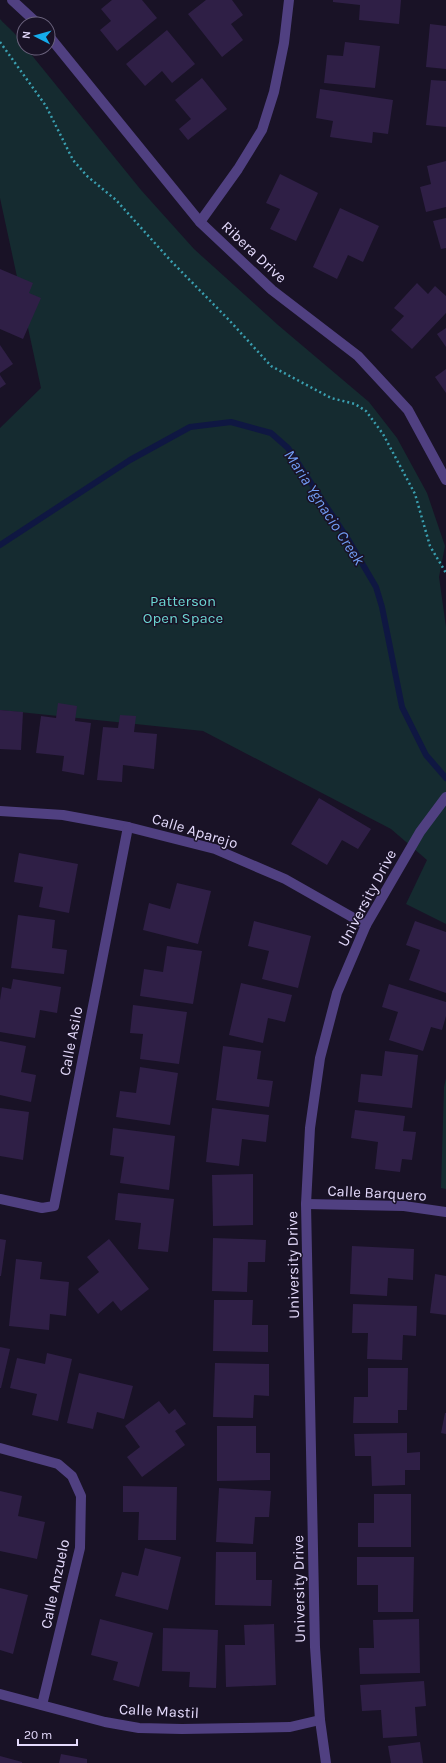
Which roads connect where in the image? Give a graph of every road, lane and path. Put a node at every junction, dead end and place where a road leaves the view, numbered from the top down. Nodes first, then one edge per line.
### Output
1 (12, 0) edge
2 (289, 0) edge
3 (29, 16) edge
4 (0, 42) edge
5 (56, 45) edge
6 (200, 222) junction
7 (446, 480) edge
8 (446, 573) edge
9 (446, 797) edge
10 (0, 811) edge
11 (128, 827) junction
12 (366, 925) junction
13 (0, 1199) edge
14 (306, 1204) junction
15 (446, 1212) edge
16 (0, 1448) edge
17 (0, 1694) edge
18 (42, 1705) junction
19 (320, 1720) junction
20 (326, 1763) edge

1 - 3 street
2 - 6 street
4 - 8 path
5 - 6 street, Ribera Drive
6 - 7 street, Ribera Drive
9 - 12 street, University Drive
10 - 11 street, Calle Aparejo
11 - 12 street, Calle Aparejo
11 - 13 street, Calle Asilo
12 - 14 street, University Drive
14 - 15 street, Calle Barquero
14 - 19 street, University Drive
16 - 18 street, Calle Anzuelo
17 - 18 street, Calle Mastil
18 - 19 street, Calle Mastil
19 - 20 street, University Drive

